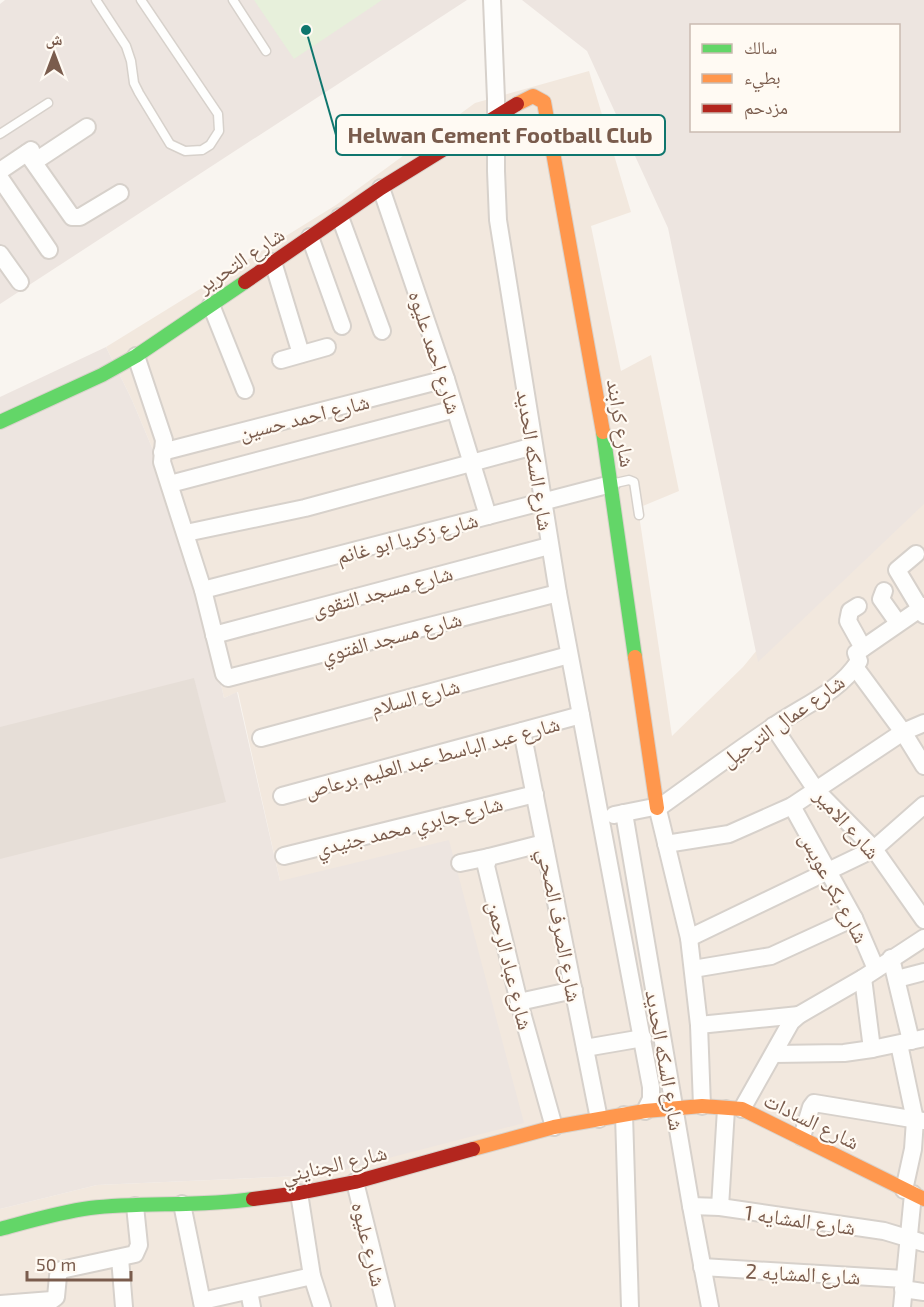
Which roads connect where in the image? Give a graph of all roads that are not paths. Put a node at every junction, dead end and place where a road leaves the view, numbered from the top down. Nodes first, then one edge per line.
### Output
1 (96, 0) edge
2 (141, 0) edge
3 (233, 0) edge
4 (492, 0) edge
5 (266, 51) dead end
6 (48, 103) dead end
7 (496, 116) junction
8 (87, 127) dead end
9 (0, 134) edge
10 (31, 155) junction
11 (0, 171) edge
12 (0, 178) edge
13 (381, 188) junction
14 (120, 193) dead end
15 (340, 217) junction
16 (310, 237) junction
17 (49, 250) dead end
18 (0, 254) edge
19 (273, 262) junction
20 (20, 282) dead end
21 (211, 305) junction
22 (342, 326) dead end
23 (382, 331) dead end
24 (327, 347) dead end
25 (301, 354) junction
26 (136, 356) junction
27 (281, 360) dead end
28 (446, 379) junction
29 (245, 390) dead end
30 (455, 409) junction
31 (0, 422) edge
32 (534, 446) junction
33 (162, 452) junction
34 (472, 463) junction
35 (170, 484) junction
36 (611, 484) junction
37 (543, 502) junction
38 (639, 515) dead end
39 (488, 516) junction
40 (186, 533) junction
41 (549, 546) junction
42 (916, 554) dead end
43 (203, 590) junction
44 (884, 591) dead end
45 (558, 593) junction
46 (858, 606) dead end
47 (923, 610) edge
48 (898, 624) junction
49 (214, 635) junction
50 (863, 648) junction
51 (569, 655) junction
52 (855, 668) junction
53 (581, 715) junction
54 (924, 723) edge
55 (773, 726) junction
56 (522, 731) junction
57 (903, 732) junction
58 (261, 738) dead end
59 (924, 766) edge
60 (816, 790) junction
61 (535, 794) junction
62 (282, 796) dead end
63 (924, 805) edge
64 (792, 807) junction
65 (657, 808) junction
66 (624, 813) junction
67 (601, 818) junction
68 (544, 843) junction
69 (666, 844) junction
70 (874, 849) junction
71 (284, 856) dead end
72 (489, 857) junction
73 (460, 863) dead end
74 (829, 872) junction
75 (854, 918) junction
76 (924, 920) edge
77 (689, 938) junction
78 (924, 938) edge
79 (891, 958) junction
80 (693, 969) junction
81 (924, 972) edge
82 (869, 973) junction
83 (897, 979) junction
84 (573, 990) junction
85 (519, 1002) junction
86 (799, 1015) junction
87 (699, 1025) junction
88 (643, 1038) junction
89 (911, 1041) edge
90 (585, 1048) junction
91 (872, 1049) junction
92 (774, 1054) junction
93 (702, 1106) junction
94 (674, 1109) junction
95 (734, 1109) junction
96 (645, 1111) junction
97 (624, 1115) junction
98 (599, 1119) junction
99 (920, 1121) edge
100 (554, 1127) junction
101 (802, 1137) junction
102 (355, 1182) junction
103 (299, 1194) junction
104 (914, 1194) edge
105 (182, 1204) junction
106 (135, 1206) junction
107 (691, 1206) junction
108 (720, 1207) junction
109 (0, 1229) edge
110 (916, 1241) edge
111 (120, 1258) junction
112 (702, 1267) junction
113 (312, 1276) junction
114 (904, 1284) junction
115 (924, 1292) edge
116 (250, 1299) edge
117 (56, 1302) edge
118 (0, 1304) edge
119 (203, 1304) edge
120 (124, 1307) edge
121 (322, 1307) edge
122 (386, 1307) edge
123 (630, 1307) edge
124 (710, 1307) edge
125 (902, 1307) edge

1 - 2 lane
3 - 5 lane
4 - 7 street, شارع السكه الحديد
6 - 9 lane
7 - 13 street, شارع التحرير
7 - 32 street, شارع السكه الحديد
7 - 36 street, شارع كرابند
8 - 10 street
10 - 11 street
10 - 14 street
12 - 17 street
13 - 15 street, شارع التحرير
13 - 28 street, شارع احمد عليوه
15 - 16 street, شارع التحرير
15 - 23 street
16 - 19 street, شارع التحرير
16 - 22 street
18 - 20 street
19 - 21 street, شارع التحرير
19 - 25 street
21 - 26 street, شارع التحرير
21 - 29 street
24 - 25 street
25 - 27 street
26 - 31 street, شارع التحرير
26 - 33 street
28 - 30 street, شارع احمد عليوه
28 - 33 street, شارع احمد حسين
30 - 34 street, شارع احمد عليوه
30 - 35 street
32 - 34 street
32 - 37 street, شارع السكه الحديد
33 - 35 street
34 - 39 street, شارع احمد عليوه
34 - 40 street
35 - 40 street
36 - 37 street, شارع زكريا ابو غانم
36 - 38 lane
36 - 65 street, شارع كرابند
37 - 39 street, شارع زكريا ابو غانم
37 - 41 street, شارع السكه الحديد
39 - 43 street, شارع زكريا ابو غانم
40 - 43 street
41 - 45 street, شارع السكه الحديد
41 - 49 street, شارع مسجد التقوى
42 - 47 street
43 - 49 street
44 - 48 street
45 - 49 street, شارع مسجد الفتوي
45 - 51 street, شارع السكه الحديد
46 - 50 street
47 - 48 street
48 - 50 street
50 - 52 street, شارع عمال الترحيل
51 - 53 street, شارع السكه الحديد
51 - 58 street, شارع السلام
52 - 55 street, شارع عمال الترحيل
52 - 57 street
53 - 56 street, شارع عبد الباسط عبد العليم برعاص
53 - 67 street, شارع السكه الحديد
54 - 57 street
55 - 60 street, شارع الامير
55 - 65 street, شارع عمال الترحيل
56 - 61 street, شارع الصرف الصحي
56 - 62 street, شارع عبد الباسط عبد العليم برعاص
57 - 59 street
57 - 60 street
60 - 64 street
60 - 70 street, شارع الامير
61 - 68 street, شارع الصرف الصحي
61 - 71 street, شارع جابري محمد جنيدي
63 - 70 street
64 - 69 street
64 - 74 street, شارع بكر عويس
65 - 66 street
65 - 69 street, شارع السكه الحديد
66 - 67 street
66 - 94 street, شارع السكه الحديد
67 - 88 street, شارع السكه الحديد
68 - 72 street
68 - 84 street, شارع الصرف الصحي
69 - 77 street, شارع السكه الحديد
70 - 74 street
70 - 76 street, شارع الامير
72 - 73 street
72 - 85 street, شارع عباد الرحمن
74 - 75 street, شارع بكر عويس
74 - 77 street
75 - 80 street
75 - 82 street, شارع بكر عويس
77 - 80 street, شارع السكه الحديد
78 - 79 street
79 - 82 street
79 - 83 street
80 - 87 street, شارع السكه الحديد
81 - 83 street
82 - 86 street
82 - 91 street, شارع بكر عويس
83 - 89 street
84 - 85 street
84 - 90 street, شارع الصرف الصحي
85 - 100 street, شارع عباد الرحمن
86 - 87 street
86 - 92 street
87 - 93 street, شارع السكه الحديد
88 - 90 street
88 - 96 street, شارع السكه الحديد
89 - 91 street
89 - 99 street
90 - 98 street, شارع الصرف الصحي
91 - 92 street
92 - 95 street
93 - 94 street, شارع السادات
93 - 95 street, شارع السادات
94 - 96 street, شارع الجنايني
94 - 107 street, شارع السكه الحديد
95 - 101 street, شارع السادات
95 - 108 street
96 - 97 street, شارع الجنايني
97 - 98 street, شارع الجنايني
97 - 123 street
98 - 100 street, شارع الجنايني
99 - 101 street
99 - 104 street
100 - 102 street, شارع الجنايني
101 - 104 street, شارع السادات
102 - 103 street, شارع الجنايني
102 - 122 street, شارع عليوه
103 - 105 street, شارع الجنايني
103 - 113 street
104 - 110 street
105 - 106 street, شارع الجنايني
105 - 119 street
106 - 109 street, شارع الجنايني
106 - 111 street
107 - 108 street, شارع المشايه 1
107 - 112 street, شارع السكه الحديد
108 - 110 street, شارع المشايه 1
110 - 114 street
111 - 117 street
111 - 120 street
112 - 114 street, شارع المشايه 2
112 - 124 street, شارع السكه الحديد
113 - 116 street
113 - 121 street
114 - 115 street, شارع المشايه 2
114 - 125 street
116 - 119 street
117 - 118 street

